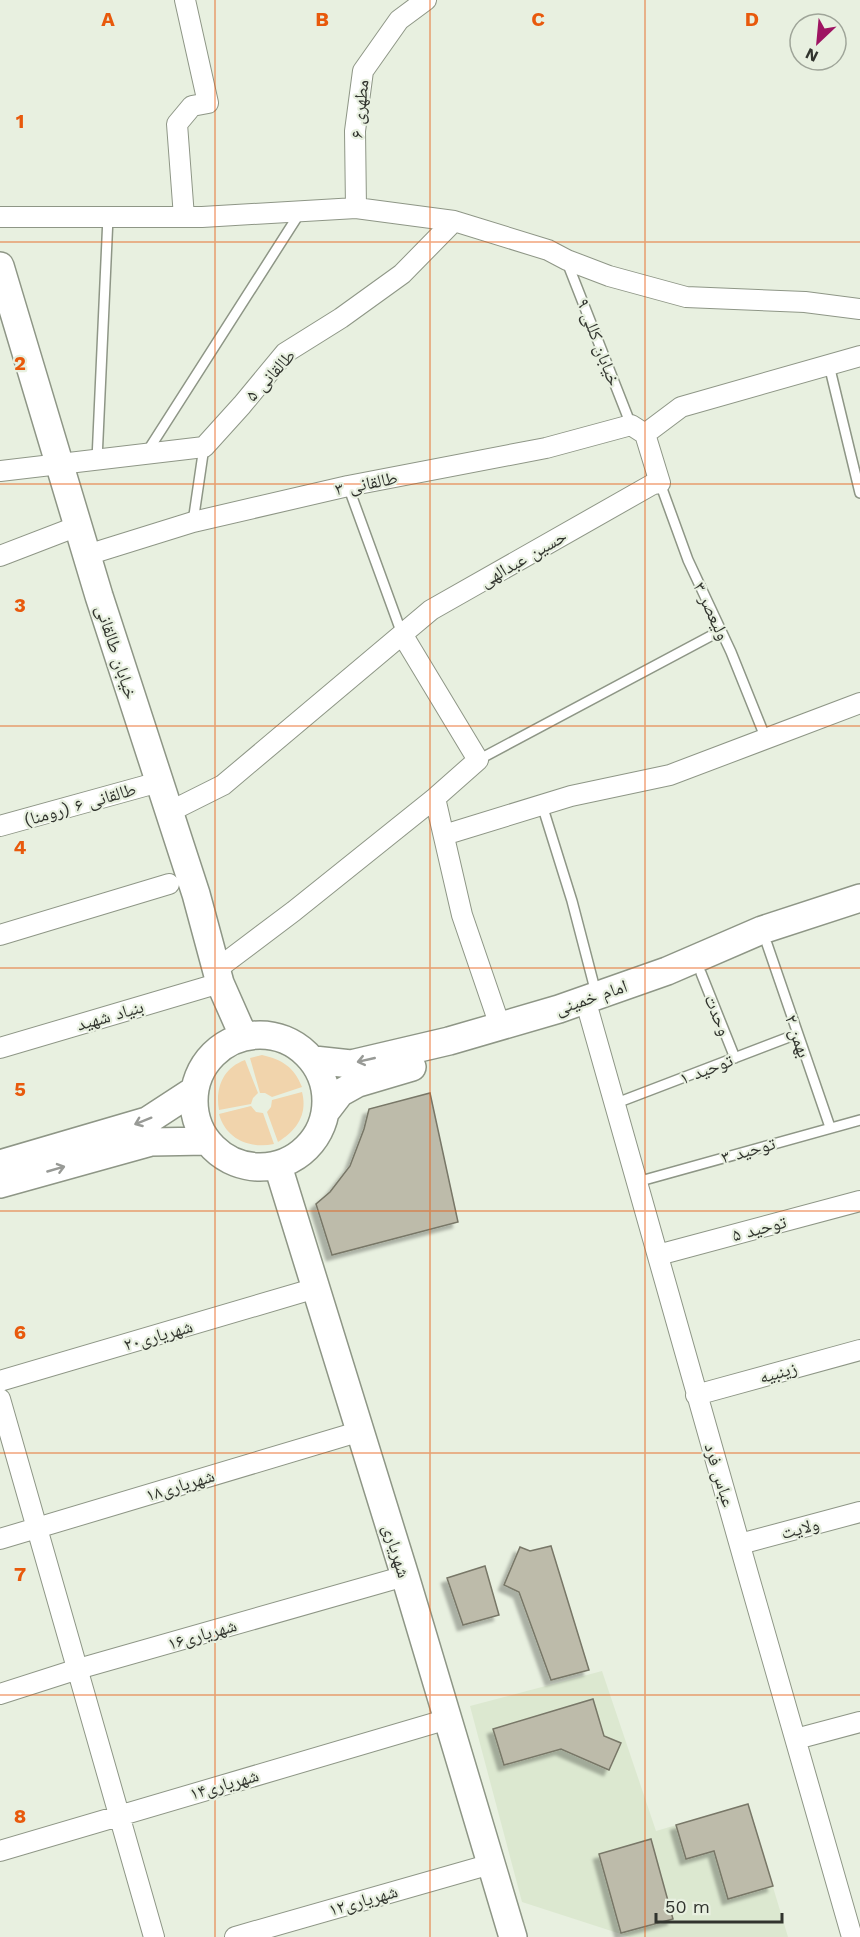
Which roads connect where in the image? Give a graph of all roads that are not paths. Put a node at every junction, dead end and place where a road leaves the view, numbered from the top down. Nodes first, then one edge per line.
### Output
1 (185, 0) edge
2 (426, 0) edge
3 (356, 208) junction
4 (301, 211) junction
5 (0, 217) edge
6 (108, 217) junction
7 (184, 217) junction
8 (454, 221) junction
9 (567, 260) junction
10 (0, 266) edge
11 (860, 309) edge
12 (860, 356) edge
13 (829, 365) junction
14 (638, 429) junction
15 (204, 447) junction
16 (145, 454) junction
17 (97, 460) junction
18 (60, 465) junction
19 (0, 471) edge
20 (660, 483) junction
21 (348, 486) junction
22 (860, 493) edge
23 (193, 522) junction
24 (78, 526) junction
25 (87, 555) junction
26 (0, 556) edge
27 (720, 631) junction
28 (402, 634) junction
29 (860, 702) edge
30 (766, 739) junction
31 (478, 760) junction
32 (159, 782) junction
33 (435, 798) junction
34 (542, 805) junction
35 (169, 812) junction
36 (0, 826) edge
37 (444, 835) junction
38 (169, 884) dead end
39 (860, 898) edge
40 (860, 913) edge
41 (0, 935) edge
42 (767, 944) junction
43 (701, 973) junction
44 (219, 976) junction
45 (593, 1005) junction
46 (500, 1026) junction
47 (798, 1034) junction
48 (243, 1035) junction
49 (0, 1048) edge
50 (735, 1058) junction
51 (314, 1060) junction
52 (194, 1091) junction
53 (614, 1104) junction
54 (327, 1110) junction
55 (860, 1120) edge
56 (830, 1127) junction
57 (207, 1141) junction
58 (0, 1164) edge
59 (278, 1166) junction
60 (637, 1182) junction
61 (0, 1184) edge
62 (860, 1201) edge
63 (658, 1255) junction
64 (316, 1288) junction
65 (860, 1350) edge
66 (0, 1381) edge
67 (696, 1395) junction
68 (0, 1399) edge
69 (361, 1431) junction
70 (860, 1512) edge
71 (37, 1528) junction
72 (0, 1539) edge
73 (740, 1545) junction
74 (405, 1576) junction
75 (78, 1670) junction
76 (0, 1694) edge
77 (448, 1719) junction
78 (860, 1722) edge
79 (796, 1739) junction
80 (120, 1815) junction
81 (0, 1851) edge
82 (491, 1864) junction
83 (854, 1932) edge
84 (154, 1937) edge
85 (235, 1937) edge
86 (513, 1937) edge

1 - 7 street
2 - 3 street, مطهری ۶
3 - 4 street
3 - 8 street
4 - 7 street
4 - 16 lane
5 - 6 street
6 - 7 street
6 - 17 lane
8 - 9 street
8 - 15 street, طالقانی ۵
9 - 11 street
9 - 14 lane, خیابان کللی ۹
10 - 18 main road, خیابان طالقانی
12 - 13 street
13 - 14 street
13 - 22 lane
14 - 20 street
14 - 21 street, طالقانی ۳
15 - 16 street
15 - 23 lane
16 - 17 street
17 - 18 street
18 - 19 street
18 - 24 main road, خیابان طالقانی
20 - 27 lane, ولیعصر ۳
20 - 28 street, حسین عبدالهی
21 - 23 street, طالقانی ۳
21 - 28 lane
23 - 25 street, طالقانی ۳
24 - 25 main road, خیابان طالقانی
24 - 26 street
25 - 32 main road, خیابان طالقانی
27 - 30 lane, ولیعصر ۳
27 - 31 lane
28 - 31 street
28 - 35 street, حسین عبدالهی
29 - 30 street
30 - 34 street
31 - 33 street
32 - 35 main road, خیابان طالقانی
32 - 36 street, طالقانی ۶ (رومنا)
33 - 37 street
33 - 44 street
34 - 37 street
34 - 45 lane
35 - 44 main road, خیابان طالقانی
37 - 46 street
38 - 41 street
39 - 45 main road, امام خمینی
40 - 42 main road, امام خمینی
42 - 43 main road, امام خمینی
42 - 47 lane, بهمن ۲
43 - 45 main road, امام خمینی
43 - 50 lane, وحدت
44 - 48 main road, خیابان طالقانی
44 - 49 street, بنیاد شهید
45 - 46 main road, امام خمینی
45 - 53 street, عباس فرد
45 - 54 main road, امام خمینی
46 -> 51 main road, امام خمینی
47 - 50 lane, توحید ۱
47 - 56 lane, بهمن ۲
48 - 51 main road
48 - 52 main road
50 - 53 lane, توحید ۱
51 - 54 main road
52 - 57 main road
52 -> 58 main road
53 - 60 street, عباس فرد
54 - 59 main road
55 - 56 lane, توحید ۳
56 - 60 lane, توحید ۳
57 - 59 main road
61 -> 57 main road
59 - 64 main road, شهریاری
60 - 63 street, عباس فرد
62 - 63 street, توحید ۵
63 - 67 street, عباس فرد
64 - 66 street, شهریاری۲۰
64 - 69 main road, شهریاری
65 - 67 street, زینبیه
67 - 73 street, عباس فرد
68 - 71 street
69 - 71 street, شهریاری۱۸
69 - 74 main road, شهریاری
70 - 73 street, ولایت
71 - 72 street, شهریاری۱۸
71 - 75 street
73 - 79 street, عباس فرد
74 - 75 street, شهریاری۱۶
74 - 77 main road, شهریاری
75 - 76 street, شهریاری۱۶
75 - 80 street
77 - 80 street, شهریاری۱۴
77 - 82 main road, شهریاری
78 - 79 street
79 - 83 street, عباس فرد
80 - 81 street, شهریاری۱۴
80 - 84 street
82 - 85 street, شهریاری۱۲
82 - 86 main road, شهریاری

